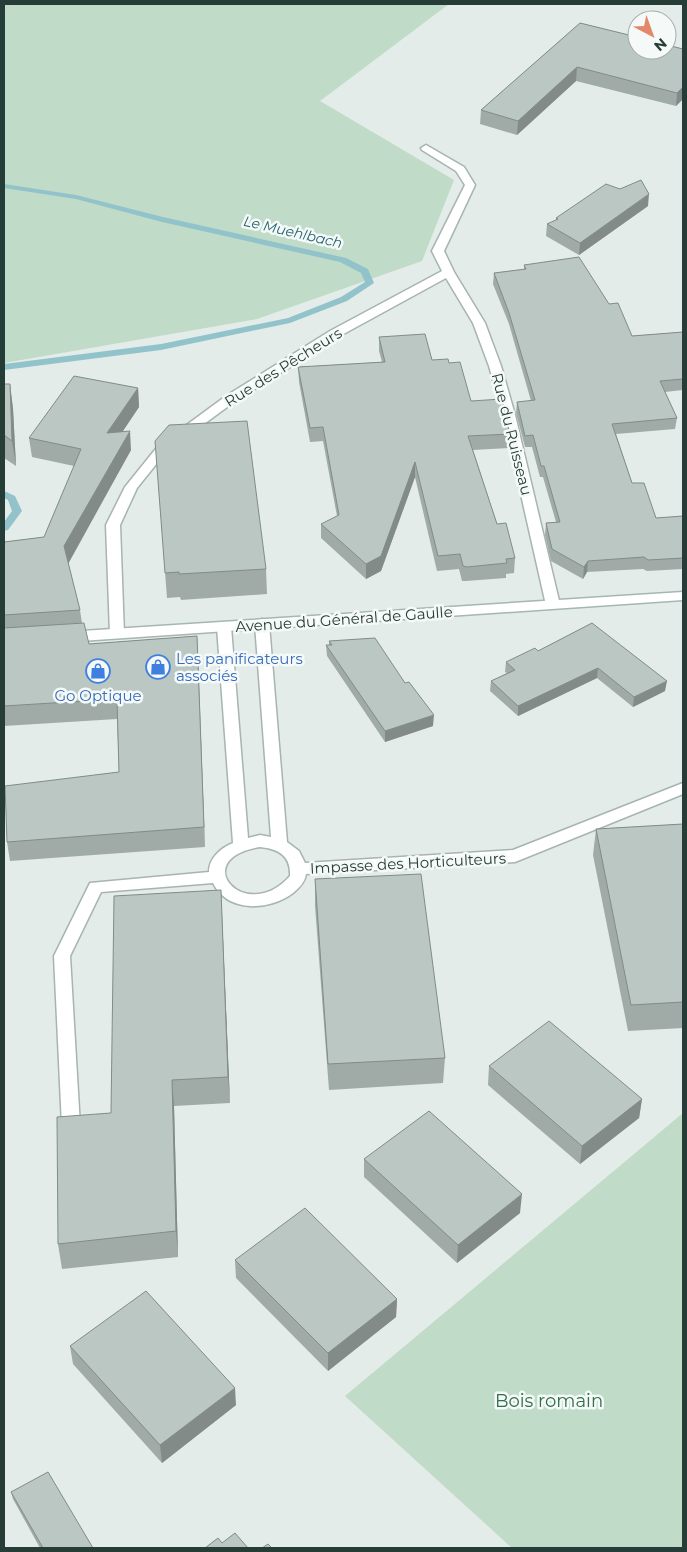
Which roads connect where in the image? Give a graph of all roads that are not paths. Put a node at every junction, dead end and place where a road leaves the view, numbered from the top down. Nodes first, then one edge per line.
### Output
1 (426, 148) dead end
2 (448, 272) junction
3 (683, 596) edge
4 (553, 604) junction
5 (262, 624) junction
6 (224, 627) junction
7 (117, 634) junction
8 (54, 638) edge
9 (683, 788) edge
10 (241, 844) junction
11 (279, 844) junction
12 (299, 869) junction
13 (217, 877) junction
14 (71, 1126) edge

1 - 2 street
2 - 4 street, Rue du Ruisseau
2 - 7 street, Rue des Pêcheurs
3 - 4 street, Avenue du Général de Gaulle
4 - 5 street, Avenue du Général de Gaulle
5 - 6 street, Avenue du Général de Gaulle
5 - 11 street
6 - 7 street, Avenue du Général de Gaulle
6 - 10 street
7 - 8 street, Avenue du Général de Gaulle
9 - 12 street, Impasse des Horticulteurs
10 - 11 street
10 - 13 street
11 - 12 street, Impasse des Horticulteurs
12 - 13 street, Impasse des Horticulteurs
13 - 14 street

